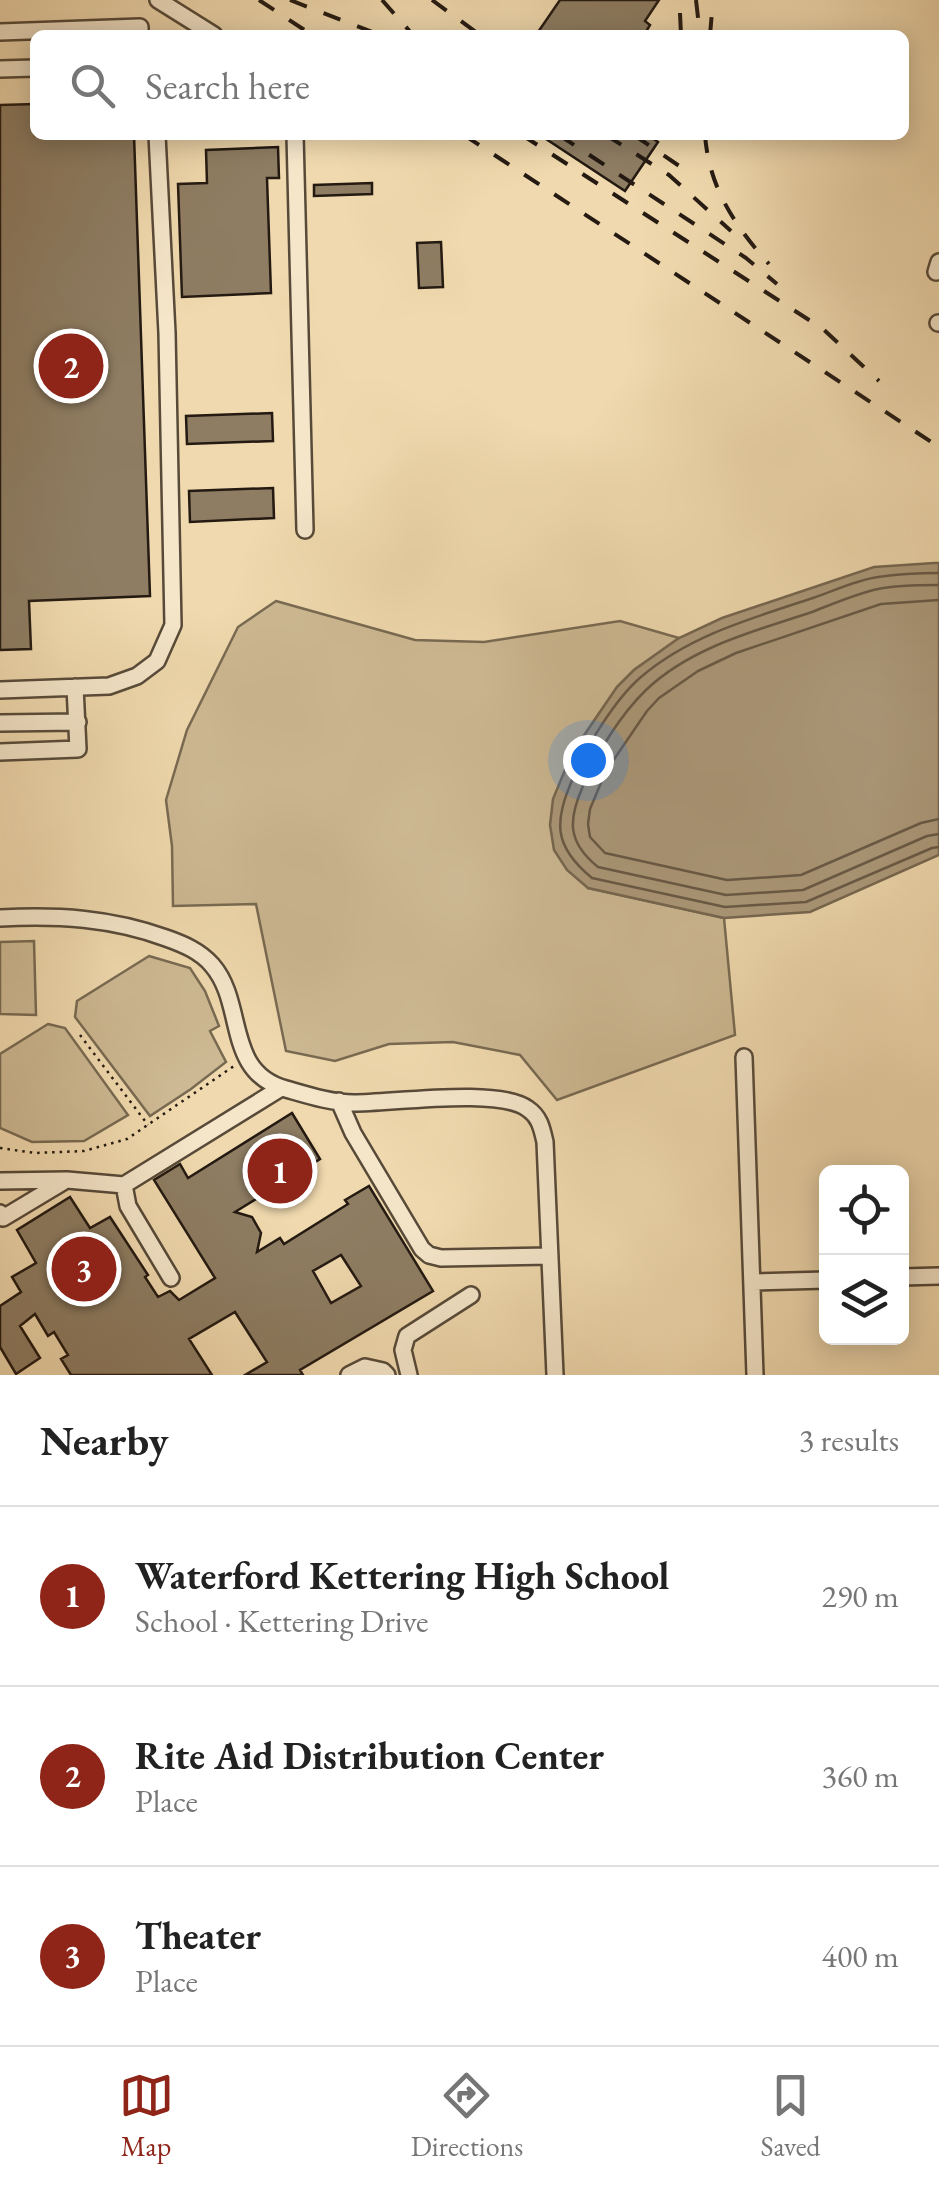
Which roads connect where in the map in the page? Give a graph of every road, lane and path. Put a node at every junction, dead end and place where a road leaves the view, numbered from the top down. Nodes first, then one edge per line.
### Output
1 (158, 0) edge
2 (56, 30) edge
3 (140, 30) edge
4 (198, 30) edge
5 (30, 31) edge
6 (0, 32) edge
7 (30, 68) edge
8 (0, 69) edge
9 (157, 140) edge
10 (294, 140) edge
11 (305, 530) dead end
12 (75, 687) junction
13 (0, 690) edge
14 (78, 722) junction
15 (0, 724) edge
16 (0, 752) edge
17 (0, 918) edge
18 (80, 1035) dead end
19 (246, 1057) junction
20 (744, 1057) dead end
21 (281, 1088) junction
22 (338, 1101) junction
23 (148, 1125) junction
24 (0, 1148) edge
25 (66, 1180) junction
26 (0, 1181) edge
27 (124, 1186) junction
28 (0, 1213) edge
29 (550, 1256) junction
30 (939, 1276) edge
31 (909, 1277) edge
32 (171, 1278) dead end
33 (819, 1280) edge
34 (752, 1282) junction
35 (470, 1294) dead end
36 (349, 1375) edge
37 (386, 1375) edge
38 (410, 1375) edge
39 (555, 1375) edge
40 (756, 1375) edge

1 - 4 street
2 - 3 street
5 - 6 street
7 - 8 street
9 - 12 street
10 - 11 street
12 - 13 street
12 - 14 street
14 - 15 street
14 - 16 street
17 - 19 street
18 - 23 path
19 - 21 street
19 - 23 path
20 - 34 street
21 - 22 street
21 - 27 street
22 - 29 street
22 - 29 street
23 - 24 path
25 - 26 street
25 - 27 street
25 - 28 street
27 - 32 street
29 - 39 street
30 - 31 street
33 - 34 street
34 - 40 street
35 - 38 street
36 - 37 street

